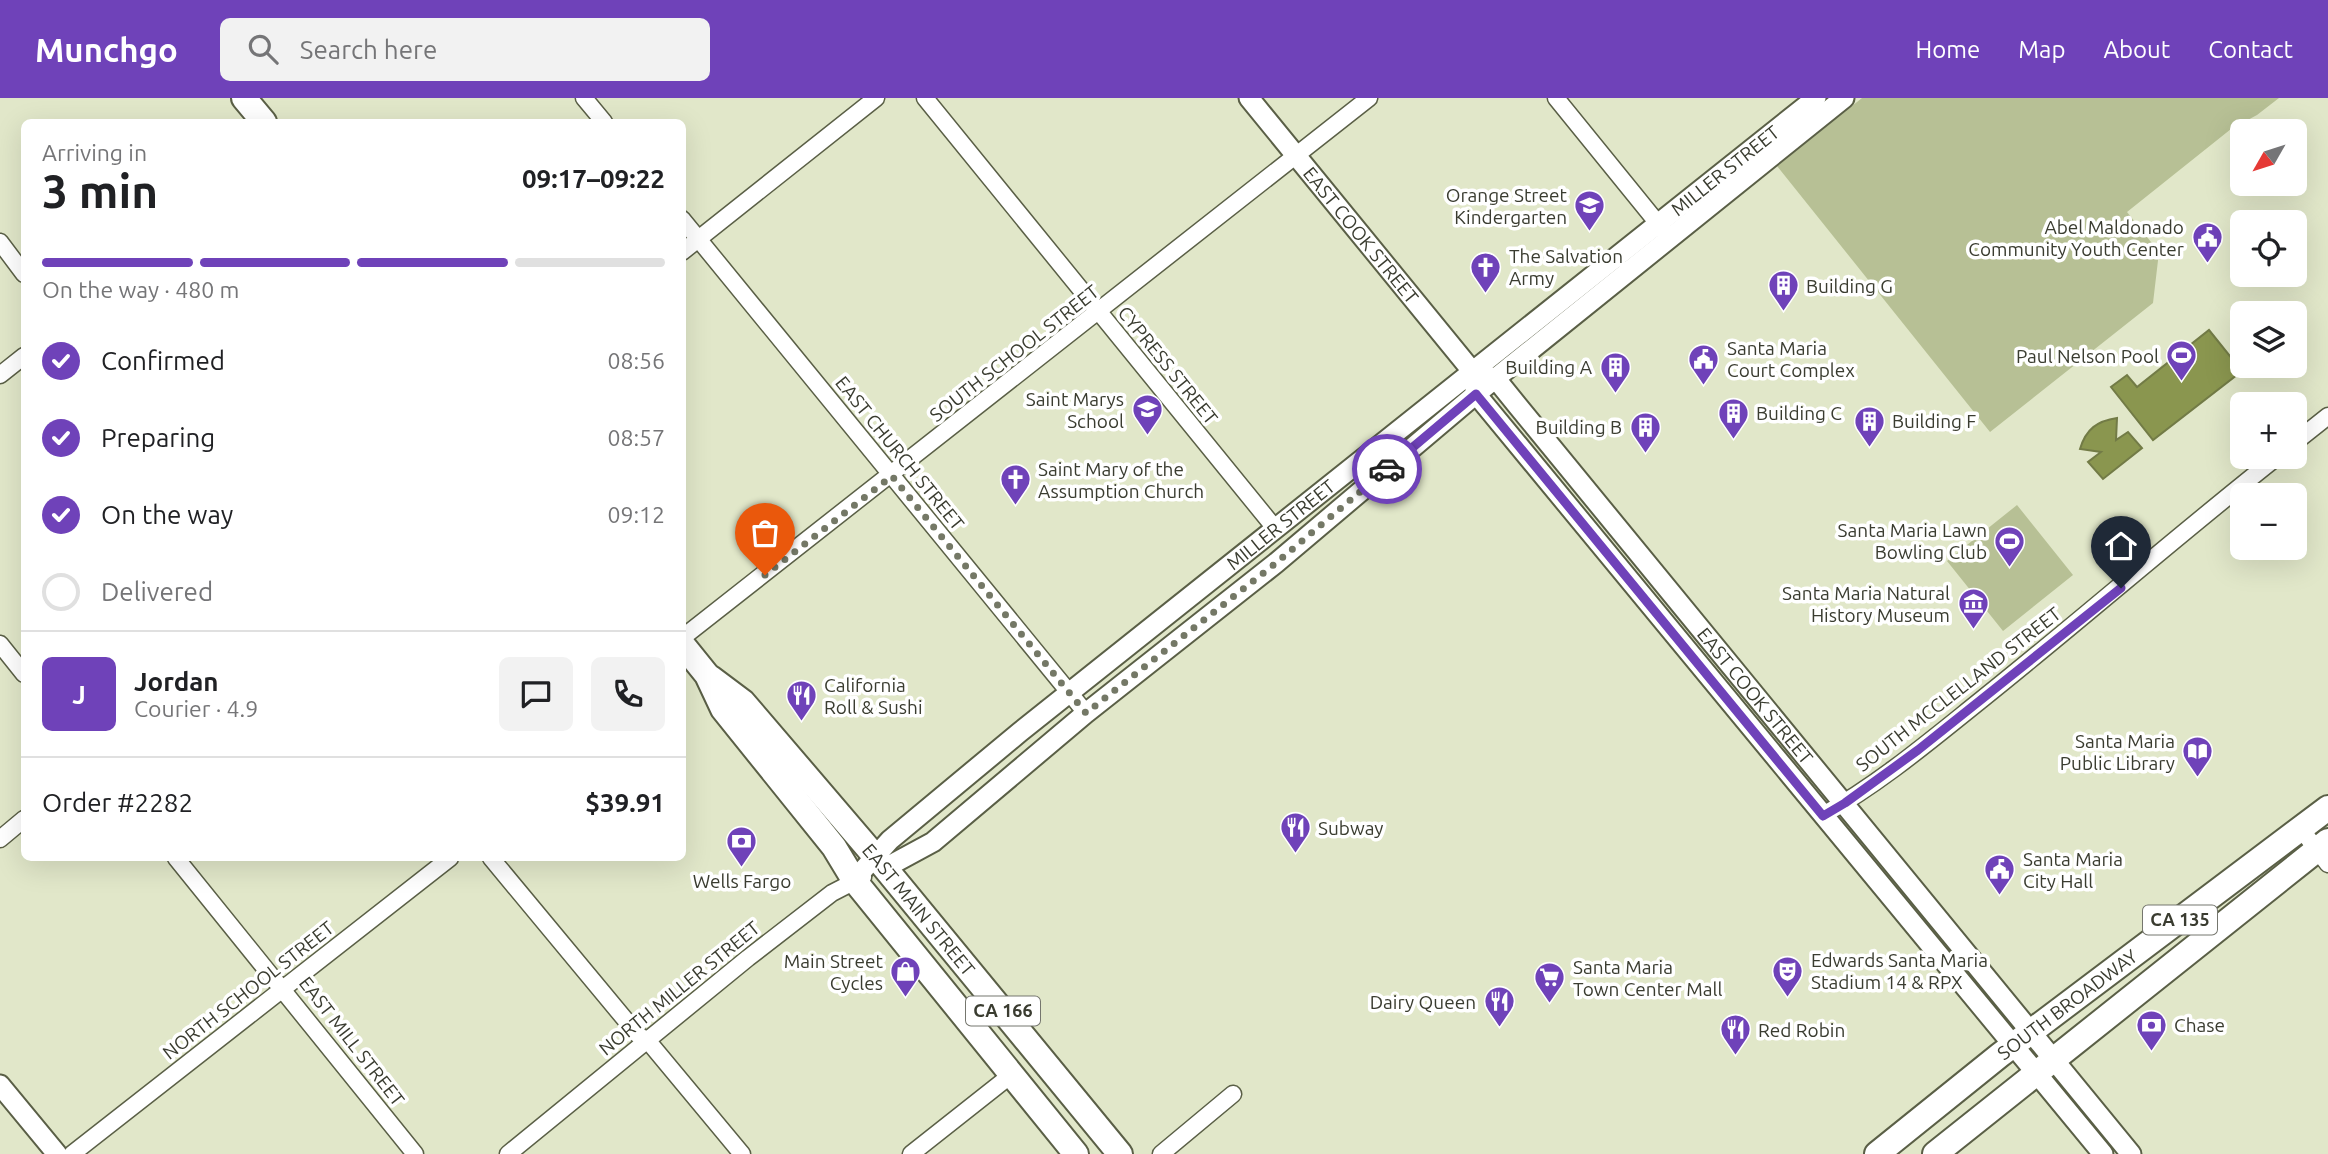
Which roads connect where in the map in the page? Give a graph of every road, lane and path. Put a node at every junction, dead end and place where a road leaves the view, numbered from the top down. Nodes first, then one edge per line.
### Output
1 (244, 98) edge
2 (584, 98) edge
3 (876, 98) edge
4 (925, 98) edge
5 (1250, 98) edge
6 (1369, 98) edge
7 (1556, 98) edge
8 (1816, 98) edge
9 (1844, 98) edge
10 (262, 119) edge
11 (602, 119) edge
12 (1296, 156) junction
13 (686, 224) edge
14 (1664, 231) junction
15 (699, 239) junction
16 (0, 242) edge
17 (686, 249) edge
18 (21, 270) edge
19 (1098, 312) junction
20 (21, 358) edge
21 (1472, 371) junction
22 (0, 375) edge
23 (1496, 379) junction
24 (1476, 394) junction
25 (2328, 416) edge
26 (2307, 433) edge
27 (2262, 469) edge
28 (892, 476) junction
29 (1274, 527) junction
30 (1664, 585) junction
31 (1645, 600) junction
32 (686, 635) edge
33 (0, 644) edge
34 (686, 649) edge
35 (21, 670) edge
36 (707, 675) junction
37 (1069, 694) junction
38 (1086, 713) junction
39 (1845, 803) junction
40 (2328, 808) edge
41 (1823, 816) junction
42 (21, 822) edge
43 (2301, 829) junction
44 (0, 839) edge
45 (2324, 852) edge
46 (178, 861) edge
47 (446, 861) edge
48 (493, 861) edge
49 (879, 863) junction
50 (854, 880) junction
51 (285, 989) junction
52 (2023, 1038) junction
53 (648, 1041) junction
54 (2045, 1065) junction
55 (1011, 1075) junction
56 (0, 1085) edge
57 (1233, 1094) dead end
58 (57, 1154) edge
59 (72, 1154) edge
60 (415, 1154) edge
61 (508, 1154) edge
62 (742, 1154) edge
63 (911, 1154) edge
64 (1076, 1154) edge
65 (1120, 1154) edge
66 (1161, 1154) edge
67 (1877, 1154) edge
68 (1935, 1154) edge
69 (2104, 1154) edge
70 (2131, 1154) edge

1 - 10 main road
2 - 11 street
3 - 15 street
4 - 19 street, CYPRESS STREET
5 - 12 street, EAST COOK STREET
6 - 12 street, SOUTH SCHOOL STREET
7 - 14 street
8 - 14 street, MILLER STREET
9 - 14 street, MILLER STREET
12 - 19 street, SOUTH SCHOOL STREET
12 - 21 street, EAST COOK STREET
13 - 15 street, EAST CHURCH STREET
14 - 21 street, MILLER STREET
14 - 23 street, MILLER STREET
15 - 17 street
15 - 28 street, EAST CHURCH STREET
16 - 18 street
19 - 28 street, SOUTH SCHOOL STREET
19 - 29 street, CYPRESS STREET
20 - 22 street
21 - 23 street
21 - 24 street, EAST COOK STREET
21 - 29 street, MILLER STREET
23 - 24 street, MILLER STREET
23 - 30 street, EAST COOK STREET
24 - 31 street, EAST COOK STREET
24 - 38 street, MILLER STREET
25 - 26 street
27 - 39 street, SOUTH MCCLELLAND STREET
28 - 32 street, SOUTH SCHOOL STREET
28 - 37 street, EAST CHURCH STREET
29 - 37 street, MILLER STREET
30 - 31 street
30 - 39 street, EAST COOK STREET
31 - 41 street, EAST COOK STREET
33 - 35 street
34 - 36 main road, EAST MAIN STREET / CA 166
36 - 49 main road, EAST MAIN STREET / CA 166
36 - 50 main road, EAST MAIN STREET / CA 166
37 - 38 street, EAST CHURCH STREET
37 - 49 street, MILLER STREET
38 - 49 street, MILLER STREET
39 - 41 street, SOUTH MCCLELLAND STREET
39 - 52 street, EAST COOK STREET
40 - 43 main road, SOUTH BROADWAY / CA 135
41 - 52 street, EAST COOK STREET
42 - 44 street
43 - 45 street
43 - 52 main road, SOUTH BROADWAY / CA 135
45 - 54 main road, SOUTH BROADWAY / CA 135
46 - 51 street, EAST MILL STREET
47 - 51 street, NORTH SCHOOL STREET
48 - 53 street
49 - 50 street, MILLER STREET
49 - 65 main road, EAST MAIN STREET / CA 166
50 - 53 street, NORTH MILLER STREET
50 - 55 main road, EAST MAIN STREET / CA 166
51 - 59 street, NORTH SCHOOL STREET
51 - 60 street, EAST MILL STREET
52 - 54 street
52 - 67 main road, SOUTH BROADWAY / CA 135
53 - 61 street, NORTH MILLER STREET
53 - 62 street
54 - 68 main road, SOUTH BROADWAY / CA 135
54 - 69 street
54 - 70 street
55 - 63 street
55 - 64 main road, EAST MAIN STREET / CA 166
56 - 58 street
57 - 66 street

